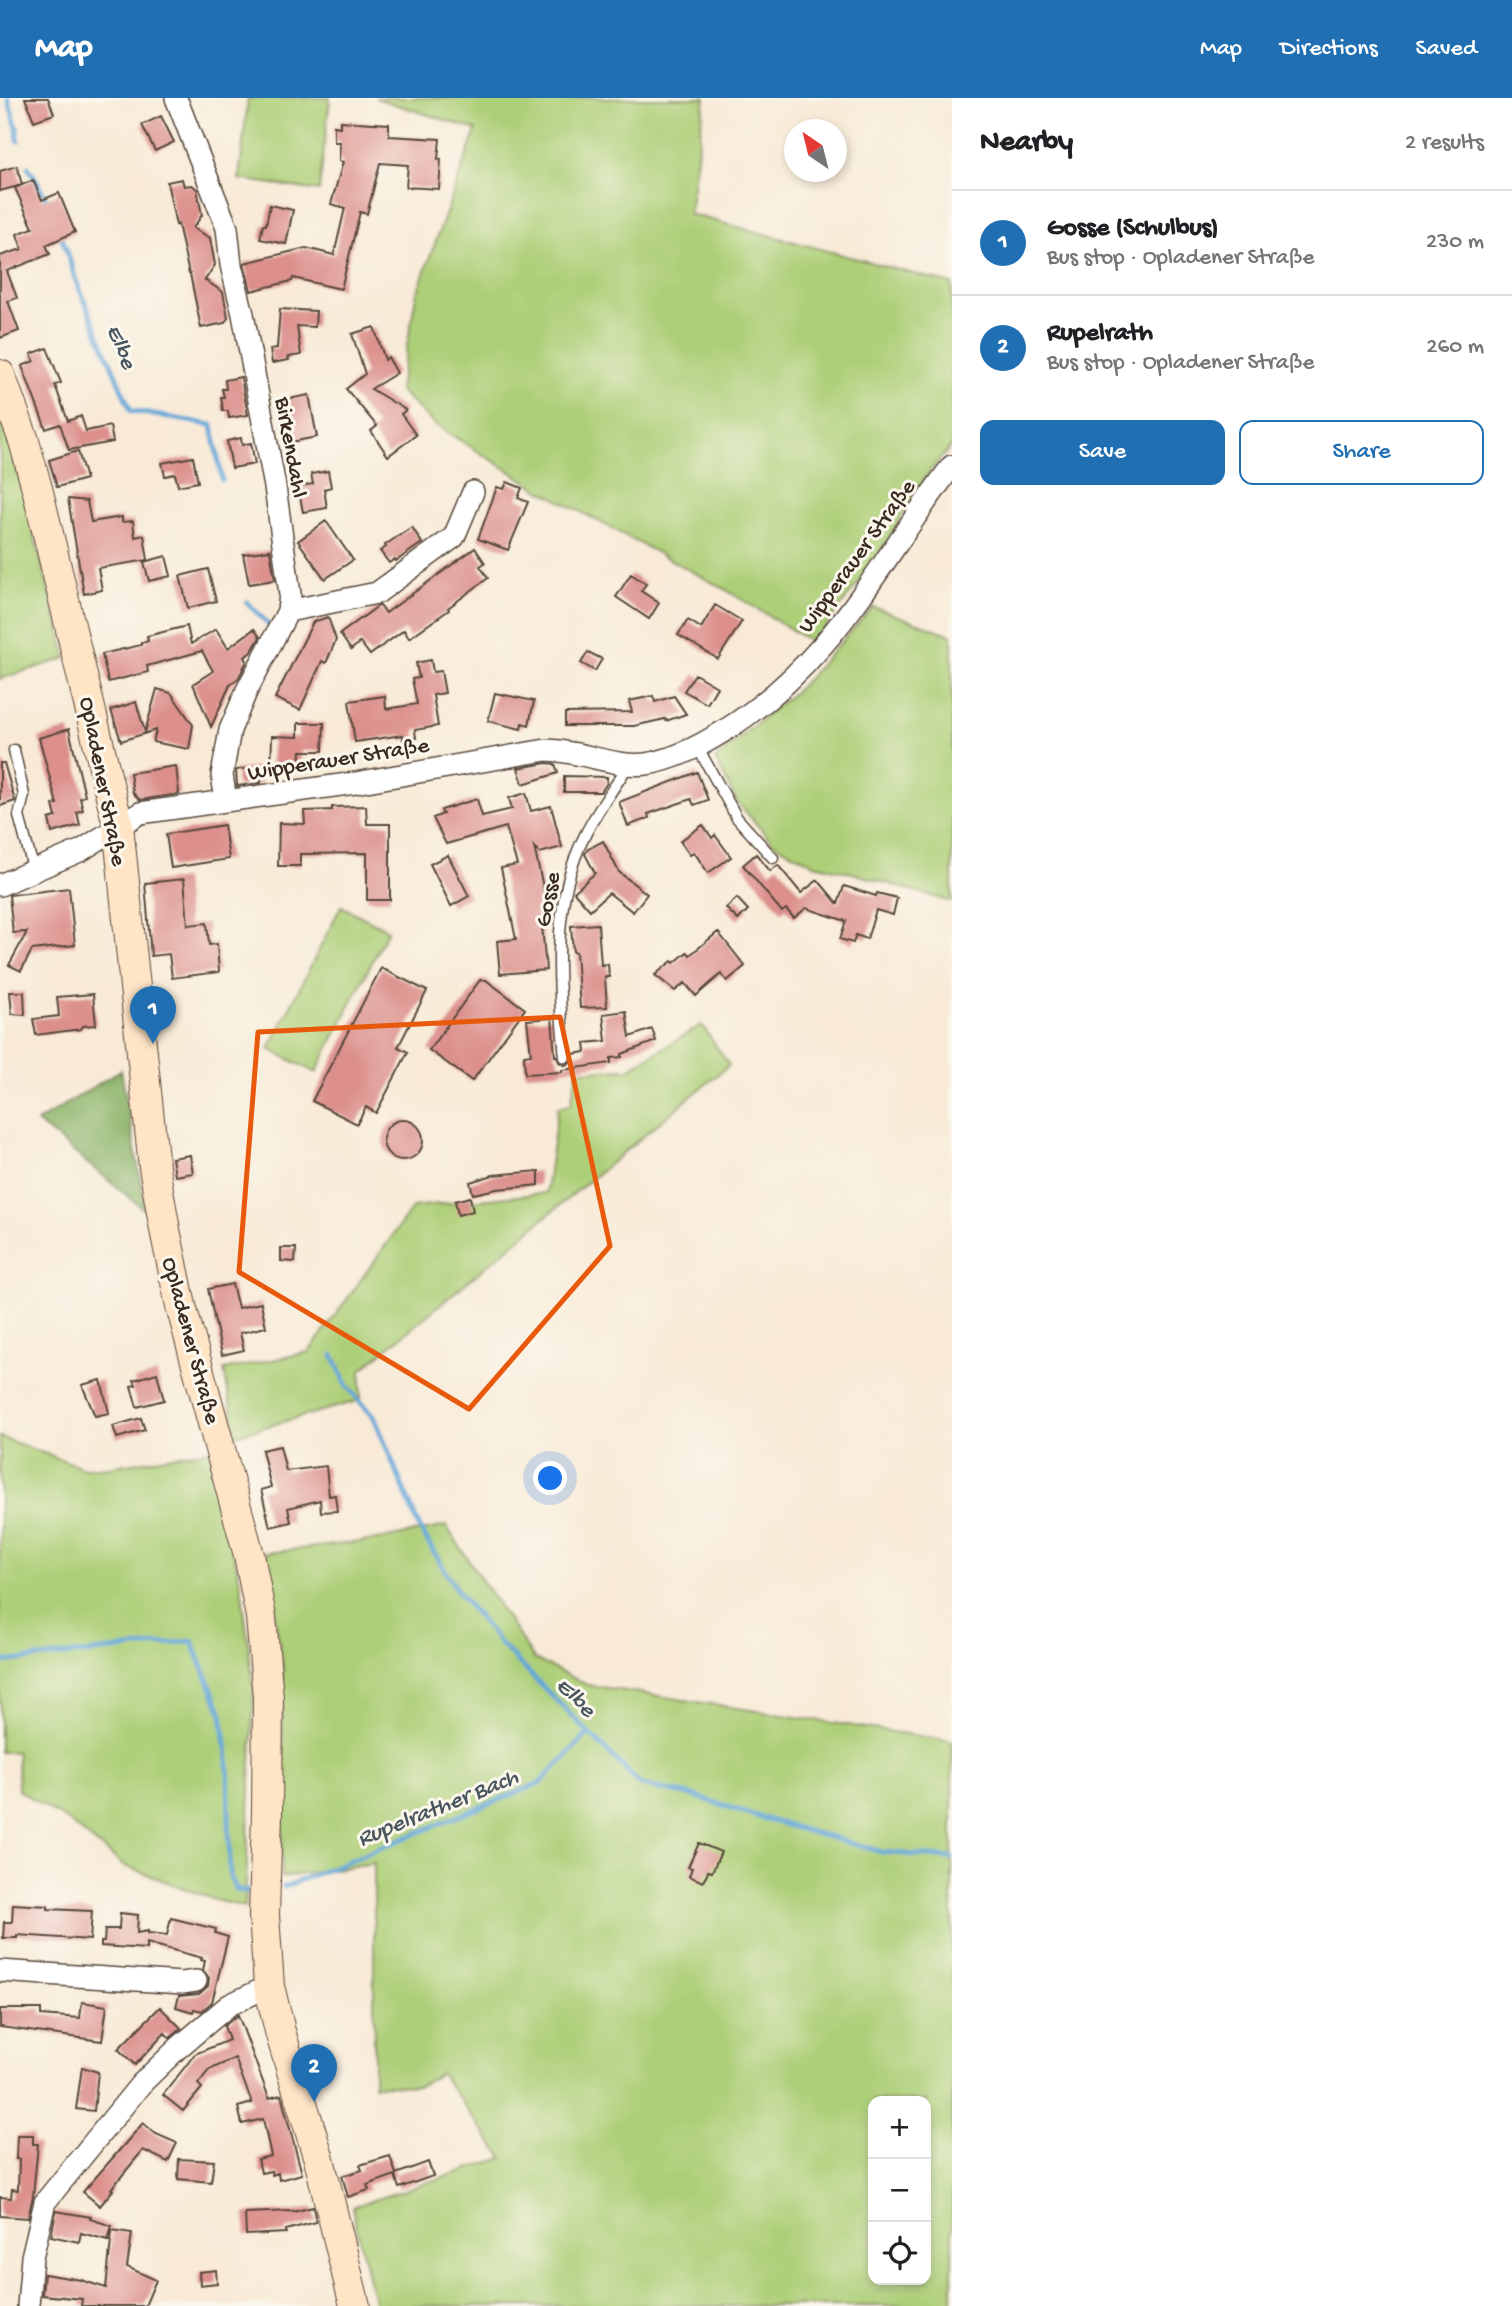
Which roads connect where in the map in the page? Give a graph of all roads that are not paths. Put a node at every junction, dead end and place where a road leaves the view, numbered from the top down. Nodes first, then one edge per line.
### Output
1 (176, 98) edge
2 (0, 375) edge
3 (952, 466) edge
4 (473, 492) dead end
5 (288, 611) junction
6 (698, 748) junction
7 (14, 750) dead end
8 (629, 764) junction
9 (226, 801) junction
10 (118, 825) junction
11 (773, 858) dead end
12 (34, 871) junction
13 (0, 885) edge
14 (565, 1057) dead end
15 (0, 1971) edge
16 (196, 1980) dead end
17 (269, 1986) junction
18 (28, 2306) edge
19 (355, 2306) edge

1 - 5 street, Birkendahl
2 - 10 main road, Opladener Straße
3 - 6 street, Wipperauer Straße
4 - 5 street
5 - 9 street, Birkendahl
6 - 8 street, Wipperauer Straße
6 - 11 lane
7 - 12 lane
8 - 9 street, Wipperauer Straße
8 - 14 lane, Gosse
9 - 10 street, Wipperauer Straße
10 - 12 street, Wipperauer Straße
10 - 17 main road, Opladener Straße
12 - 13 street, Wipperauer Straße
15 - 16 street
17 - 18 street
17 - 19 main road, Opladener Straße

